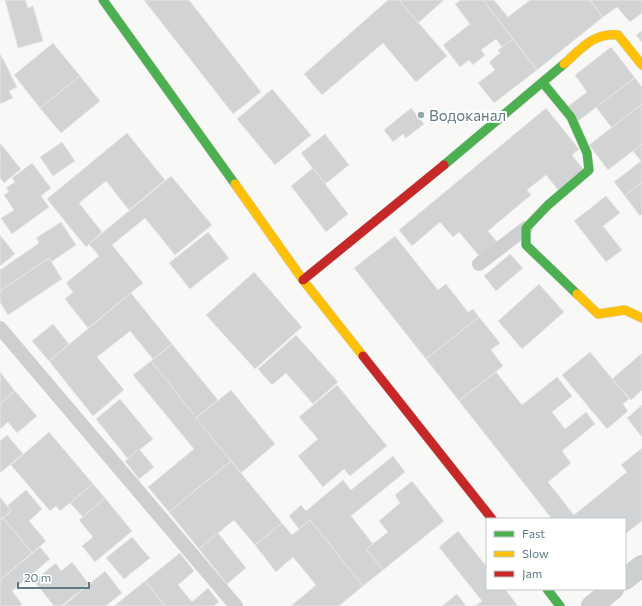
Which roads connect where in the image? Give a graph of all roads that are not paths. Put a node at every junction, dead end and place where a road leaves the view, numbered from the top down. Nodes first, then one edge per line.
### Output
1 (103, 0) edge
2 (642, 65) edge
3 (543, 84) junction
4 (526, 228) junction
5 (479, 264) dead end
6 (303, 280) junction
7 (642, 318) edge
8 (0, 328) edge
9 (491, 518) edge
10 (642, 566) edge
11 (626, 578) edge
12 (548, 590) edge
13 (612, 590) edge
14 (236, 606) edge
15 (560, 606) edge
16 (592, 606) edge

1 - 6 street
2 - 3 street
3 - 4 street
3 - 6 street
4 - 5 lane
4 - 7 street
6 - 9 street
8 - 14 lane
10 - 11 street
12 - 15 street
13 - 16 street

